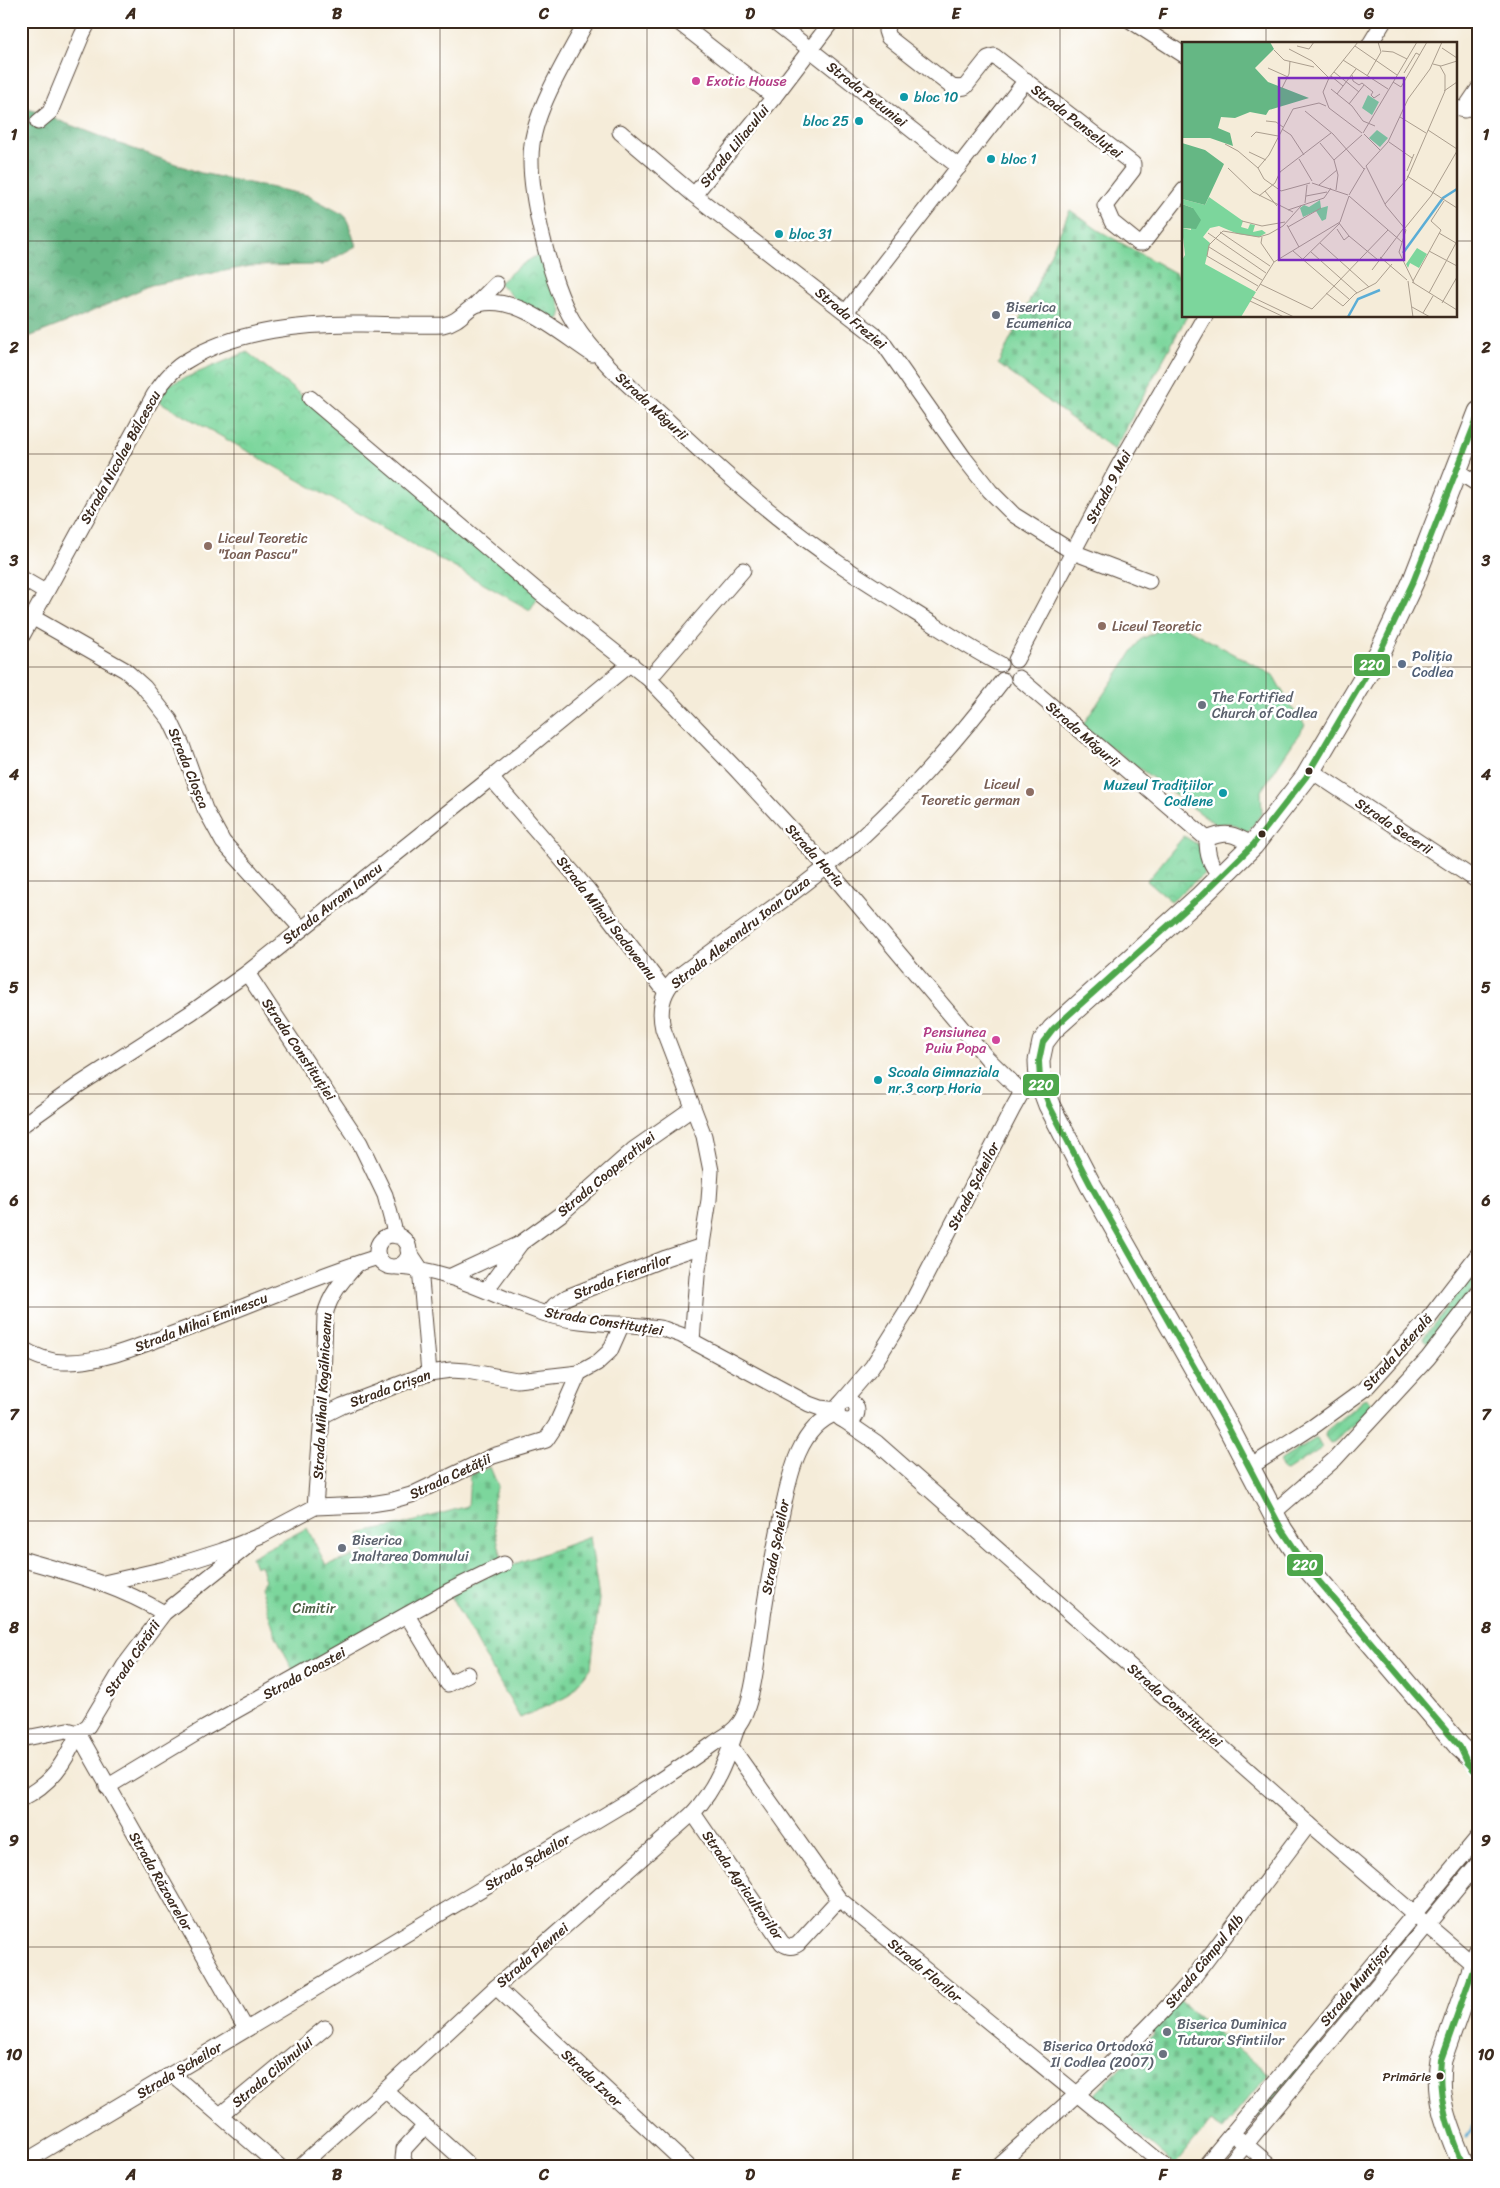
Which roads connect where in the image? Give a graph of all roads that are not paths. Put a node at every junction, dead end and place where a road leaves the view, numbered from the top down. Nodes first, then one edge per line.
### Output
1 (89, 21) edge
2 (587, 21) edge
3 (677, 21) edge
4 (774, 21) edge
5 (832, 21) edge
6 (888, 21) edge
7 (1131, 21) edge
8 (1384, 21) edge
9 (1371, 42) edge
10 (810, 51) junction
11 (1182, 54) edge
12 (1026, 80) junction
13 (1479, 88) edge
14 (774, 97) junction
15 (1458, 108) edge
16 (38, 122) dead end
17 (620, 132) dead end
18 (959, 167) junction
19 (1182, 193) edge
20 (694, 195) junction
21 (496, 284) dead end
22 (475, 305) junction
23 (846, 312) junction
24 (1204, 318) edge
25 (605, 362) junction
26 (310, 398) dead end
27 (1479, 412) edge
28 (1456, 471) junction
29 (1479, 485) edge
30 (1073, 552) junction
31 (743, 570) dead end
32 (21, 578) edge
33 (1149, 581) dead end
34 (45, 592) junction
35 (32, 617) junction
36 (21, 638) edge
37 (1016, 660) junction
38 (631, 663) junction
39 (1000, 664) junction
40 (648, 678) junction
41 (1019, 678) junction
42 (1003, 680) junction
43 (1310, 770) junction
44 (491, 778) junction
45 (1207, 839) junction
46 (1254, 846) junction
47 (826, 866) junction
48 (1221, 877) junction
49 (1479, 882) edge
50 (300, 928) junction
51 (247, 972) junction
52 (665, 991) junction
53 (1040, 1081) junction
54 (1022, 1092) junction
55 (693, 1108) junction
56 (21, 1126) edge
57 (396, 1236) junction
58 (522, 1243) junction
59 (702, 1246) junction
60 (408, 1250) junction
61 (1479, 1253) edge
62 (378, 1257) junction
63 (357, 1264) junction
64 (396, 1266) junction
65 (420, 1268) junction
66 (449, 1277) junction
67 (487, 1290) junction
68 (1479, 1292) edge
69 (547, 1314) junction
70 (622, 1324) junction
71 (692, 1341) junction
72 (1408, 1342) junction
73 (21, 1348) edge
74 (1428, 1358) junction
75 (429, 1373) junction
76 (579, 1373) junction
77 (1365, 1389) junction
78 (1382, 1408) junction
79 (846, 1411) junction
80 (322, 1416) junction
81 (1250, 1467) junction
82 (315, 1507) junction
83 (1273, 1513) junction
84 (262, 1535) junction
85 (21, 1559) edge
86 (504, 1564) dead end
87 (104, 1583) junction
88 (164, 1613) junction
89 (406, 1615) junction
90 (468, 1674) dead end
91 (738, 1725) joint
92 (78, 1733) junction
93 (21, 1739) edge
94 (727, 1741) junction
95 (1460, 1747) junction
96 (1479, 1764) edge
97 (1479, 1776) edge
98 (107, 1787) junction
99 (21, 1799) edge
100 (693, 1813) junction
101 (1309, 1824) junction
102 (1479, 1836) edge
103 (1479, 1862) edge
104 (839, 1898) junction
105 (1414, 1914) junction
106 (1428, 1925) junction
107 (1477, 1958) edge
108 (496, 1987) junction
109 (325, 2028) dead end
110 (246, 2029) junction
111 (172, 2074) junction
112 (385, 2090) junction
113 (1076, 2094) junction
114 (220, 2115) junction
115 (425, 2126) junction
116 (1231, 2134) junction
117 (1245, 2145) junction
118 (1219, 2148) junction
119 (21, 2164) edge
120 (1234, 2164) edge
121 (408, 2166) edge
122 (280, 2167) edge
123 (299, 2167) edge
124 (471, 2167) edge
125 (688, 2167) edge
126 (996, 2167) edge
127 (1166, 2167) edge
128 (1204, 2167) edge
129 (1272, 2167) edge
130 (1464, 2167) edge

1 - 16 street
2 - 25 street, Strada Măgurii
3 - 14 street, Strada Liliacului
4 - 10 street, Strada Petuniei
5 - 10 street, Strada Liliacului
6 - 12 street, Strada Panseluței
7 - 11 street
8 - 9 street
10 - 14 street, Strada Liliacului
10 - 18 street, Strada Petuniei
12 - 18 street, Strada Panseluței
12 - 19 street, Strada Panseluței
13 - 15 street
14 - 20 street, Strada Liliacului
17 - 20 street, Strada Freziei
18 - 23 street, Strada Panseluței
20 - 23 street, Strada Freziei
21 - 22 street, Strada Nicolae Bălcescu
22 - 25 street
22 - 34 street, Strada Nicolae Bălcescu
23 - 30 street, Strada Freziei
24 - 30 street, Strada 9 Mai
25 - 39 street, Strada Măgurii
26 - 38 street, Strada Horia
27 - 28 highway
28 - 29 street
28 - 43 highway
30 - 33 street, Strada Freziei
30 - 37 street, Strada 9 Mai
31 - 40 street
32 - 34 street
34 - 35 street, Strada Nicolae Bălcescu
35 - 36 street, Strada Nicolae Bălcescu
35 - 50 street, Strada Cloșca
37 - 39 street
37 - 41 street
38 - 40 street, Strada Horia
38 - 44 street, Strada Avram Iancu
39 - 42 street
40 - 47 street, Strada Horia
41 - 42 street
41 - 45 street, Strada Măgurii
42 - 47 street, Strada Alexandru Ioan Cuza
43 - 46 highway
43 - 49 street, Strada Secerii
44 - 50 street, Strada Avram Iancu
44 - 52 street, Strada Mihail Sadoveanu
45 - 46 street
45 - 48 street
46 - 48 highway
47 - 52 street, Strada Alexandru Ioan Cuza
47 - 54 street, Strada Horia
48 - 53 highway
50 - 51 street, Strada Avram Iancu
51 - 56 street, Strada Avram Iancu
51 - 57 street, Strada Constituției
52 - 55 street, Strada Mihail Sadoveanu
53 - 54 street
53 - 81 highway
54 - 79 street, Strada Șcheilor
55 - 58 street, Strada Cooperativei
55 - 59 street, Strada Mihail Sadoveanu
57 - 60 street
57 - 62 street
58 - 66 street, Strada Cooperativei
58 - 67 street, Strada Cooperativei
59 - 69 street, Strada Fierarilor
59 - 71 street, Strada Mihail Sadoveanu
60 - 64 street
60 - 65 street
61 - 72 street, Strada Laterală
62 - 63 street, Strada Mihai Eminescu
62 - 64 street
63 - 73 street, Strada Mihai Eminescu
63 - 80 street, Strada Mihail Kogălniceanu
64 - 65 street, Strada Constituției
65 - 66 street, Strada Constituției
65 - 75 street
66 - 67 street, Strada Constituției
67 - 69 street, Strada Constituției
68 - 74 street, Strada Laterală
69 - 70 street, Strada Constituției
70 - 71 street, Strada Constituției
70 - 76 street
71 - 79 street, Strada Constituției
72 - 74 street
72 - 77 street, Strada Laterală
74 - 78 street, Strada Laterală
75 - 76 street, Strada Crișan
75 - 80 street, Strada Crișan
76 - 82 street, Strada Cetății
77 - 78 street
77 - 81 street, Strada Laterală
78 - 83 street, Strada Laterală
79 - 91 street, Strada Șcheilor
79 - 101 street, Strada Constituției
80 - 82 street, Strada Mihail Kogălniceanu
81 - 83 highway
82 - 84 street, Strada Cetății
83 - 95 highway
84 - 87 street, Strada Cetății
84 - 88 street, Strada Cărării
85 - 87 street, Strada Cetății
86 - 89 street, Strada Coastei
87 - 88 street, Strada Cetății
88 - 92 street, Strada Cărării
89 - 90 street
89 - 98 street, Strada Coastei
91 - 94 street, Strada Plevnei
92 - 93 street
92 - 98 street, Strada Răzoarelor
92 - 99 street, Strada Cărării
94 - 100 street, Strada Plevnei
94 - 104 street, Strada Florilor
94 - 110 street, Strada Șcheilor
95 - 96 highway
95 - 97 highway
98 - 110 street, Strada Răzoarelor
100 - 104 street, Strada Agricultorilor
100 - 108 street, Strada Plevnei
101 - 105 street, Strada Constituției
101 - 113 street, Strada Câmpul Alb
102 - 105 street, Strada Muntișor
103 - 106 street, Strada Muntișor
104 - 113 street, Strada Florilor
105 - 106 street, Strada Constituției
105 - 116 street, Strada Muntișor
106 - 107 street, Strada Constituției
106 - 117 street, Strada Muntișor
107 - 130 highway
108 - 112 street, Strada Plevnei
108 - 125 street, Strada Izvor
109 - 114 street, Strada Cibinului
110 - 111 street, Strada Șcheilor
111 - 114 street
111 - 119 street, Strada Șcheilor
112 - 115 street
112 - 123 street, Strada Plevnei
113 - 126 street, Strada Câmpul Alb
113 - 127 street, Strada Florilor
114 - 122 street
115 - 121 street
115 - 124 street
116 - 117 street
116 - 118 street, Strada Muntișor
117 - 120 street, Strada Muntișor
117 - 129 street
118 - 120 street, Strada Muntișor
118 - 128 street, Strada Muntișor

